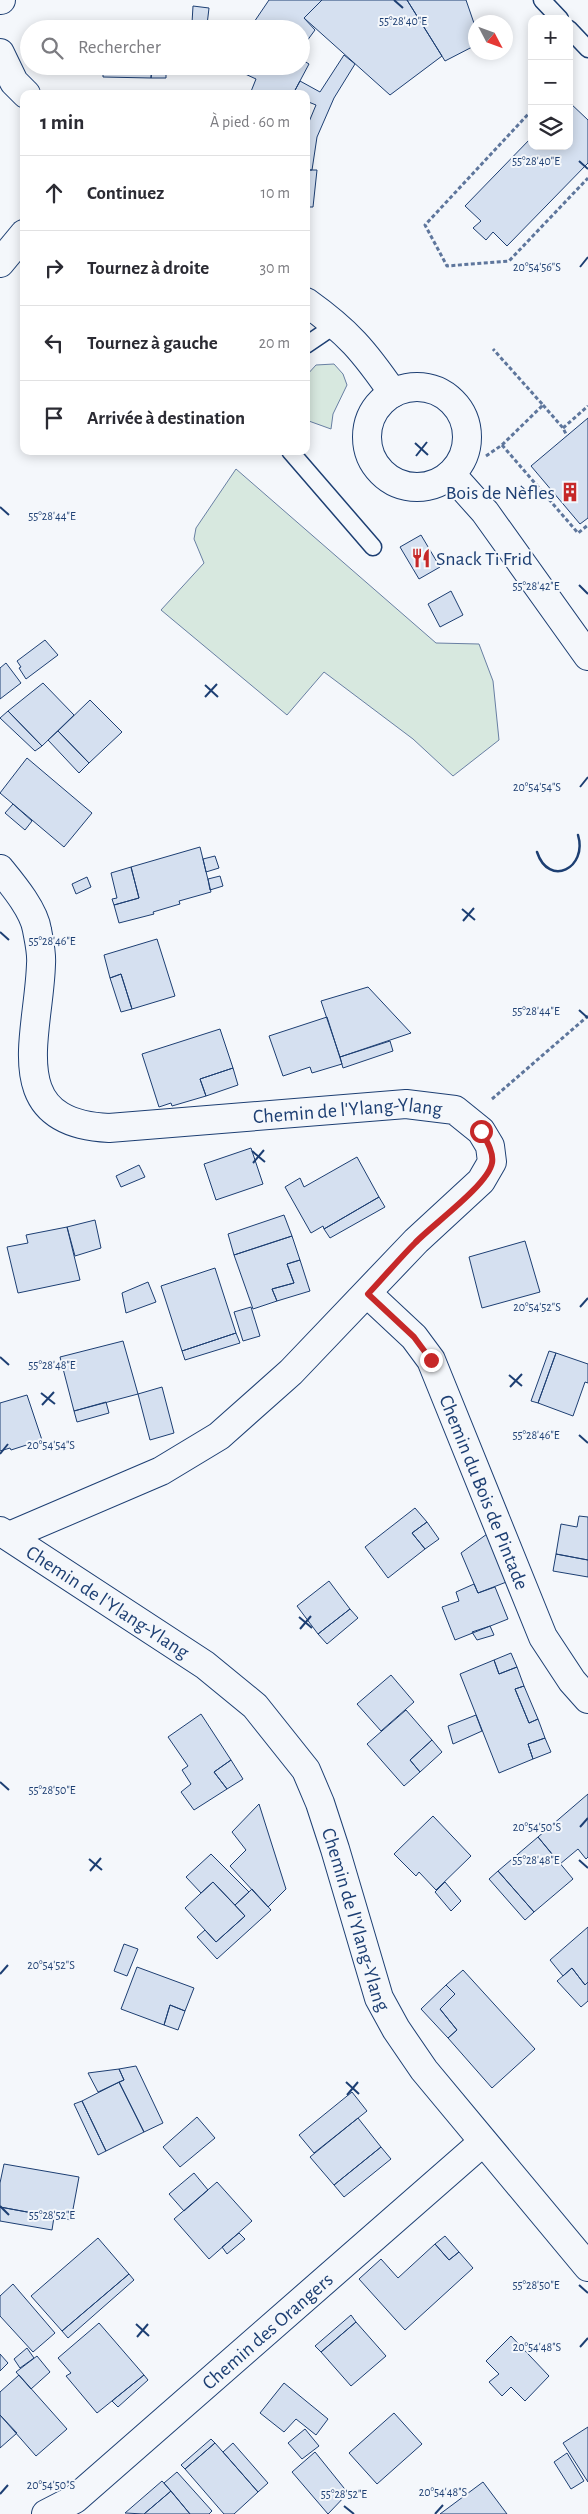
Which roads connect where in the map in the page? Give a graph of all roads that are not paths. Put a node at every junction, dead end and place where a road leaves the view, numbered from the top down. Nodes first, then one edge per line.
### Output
1 (542, 0) edge
2 (556, 15) edge
3 (573, 33) edge
4 (588, 49) edge
5 (0, 53) edge
6 (22, 90) edge
7 (20, 239) edge
8 (0, 263) edge
9 (310, 305) edge
10 (338, 324) junction
11 (310, 342) edge
12 (393, 393) junction
13 (293, 455) edge
14 (451, 474) junction
15 (373, 547) dead end
16 (588, 656) edge
17 (0, 869) edge
18 (368, 1294) junction
19 (5, 1534) edge
20 (588, 1699) edge
21 (484, 2142) junction
22 (588, 2267) edge
23 (46, 2514) edge

1 - 2 lane
3 - 4 lane
5 - 6 street
7 - 8 street
9 - 10 street
10 - 11 lane
10 - 12 street
12 - 14 street
12 - 14 street
13 - 15 lane
14 - 16 street
17 - 18 street, Chemin de l'Ylang-Ylang
18 - 19 street, Chemin de l'Ylang-Ylang
18 - 20 street, Chemin du Bois de Pintade
19 - 21 street, Chemin de l'Ylang-Ylang
21 - 22 street, Chemin de l'Ylang-Ylang
21 - 23 street, Chemin des Orangers

